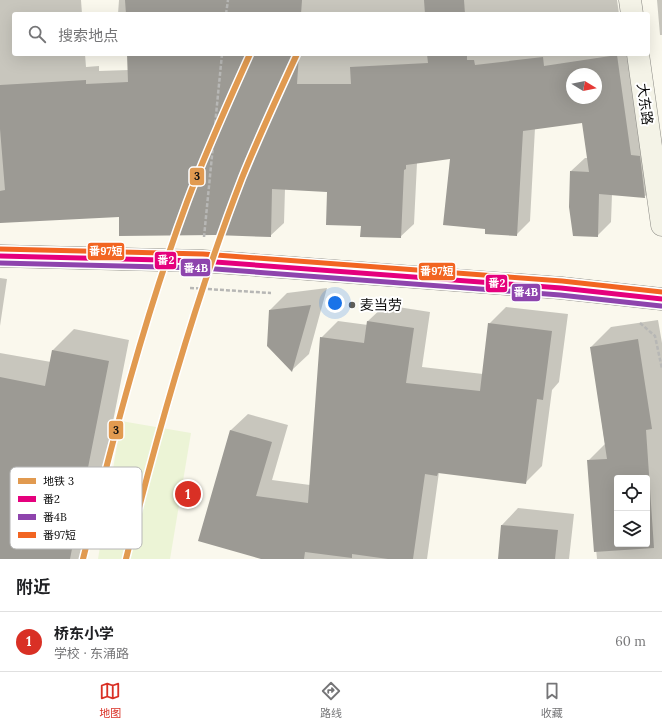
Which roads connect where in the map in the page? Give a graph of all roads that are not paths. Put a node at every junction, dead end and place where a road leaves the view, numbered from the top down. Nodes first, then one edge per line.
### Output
1 (630, 0) edge
2 (632, 12) edge
3 (638, 56) edge
4 (662, 225) edge
5 (0, 256) edge
6 (662, 299) edge

1 - 2 street
3 - 4 street, 大东路
5 - 6 street

